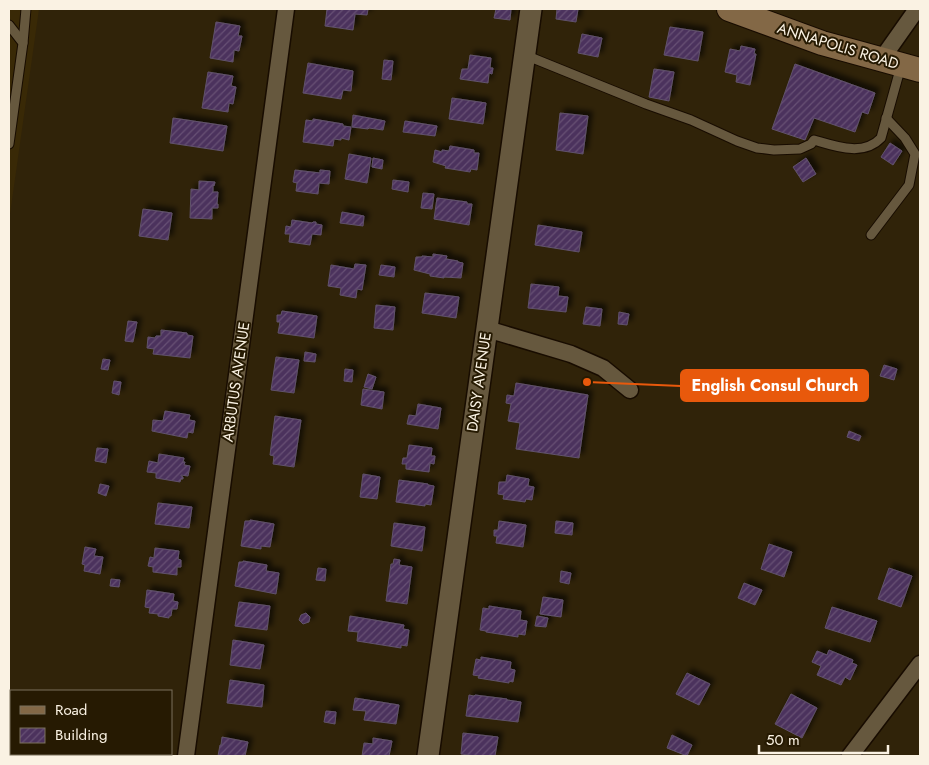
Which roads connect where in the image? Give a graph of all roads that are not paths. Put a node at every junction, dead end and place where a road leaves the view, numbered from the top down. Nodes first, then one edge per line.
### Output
1 (26, 9) edge
2 (286, 9) edge
3 (531, 9) edge
4 (728, 9) edge
5 (917, 9) edge
6 (9, 25) edge
7 (22, 43) junction
8 (524, 55) junction
9 (901, 65) edge
10 (886, 118) junction
11 (9, 144) edge
12 (871, 235) dead end
13 (487, 329) junction
14 (630, 390) dead end
15 (920, 664) edge
16 (186, 756) edge
17 (428, 756) edge
18 (850, 756) edge

1 - 7 lane
2 - 16 street, ARBUTUS AVENUE
3 - 8 street, DAISY AVENUE
4 - 9 main road, ANNAPOLIS ROAD
5 - 9 street
6 - 7 lane
7 - 11 lane
8 - 10 lane
8 - 13 street, DAISY AVENUE
9 - 10 lane
10 - 12 lane
13 - 14 street
13 - 17 street, DAISY AVENUE
15 - 18 street

